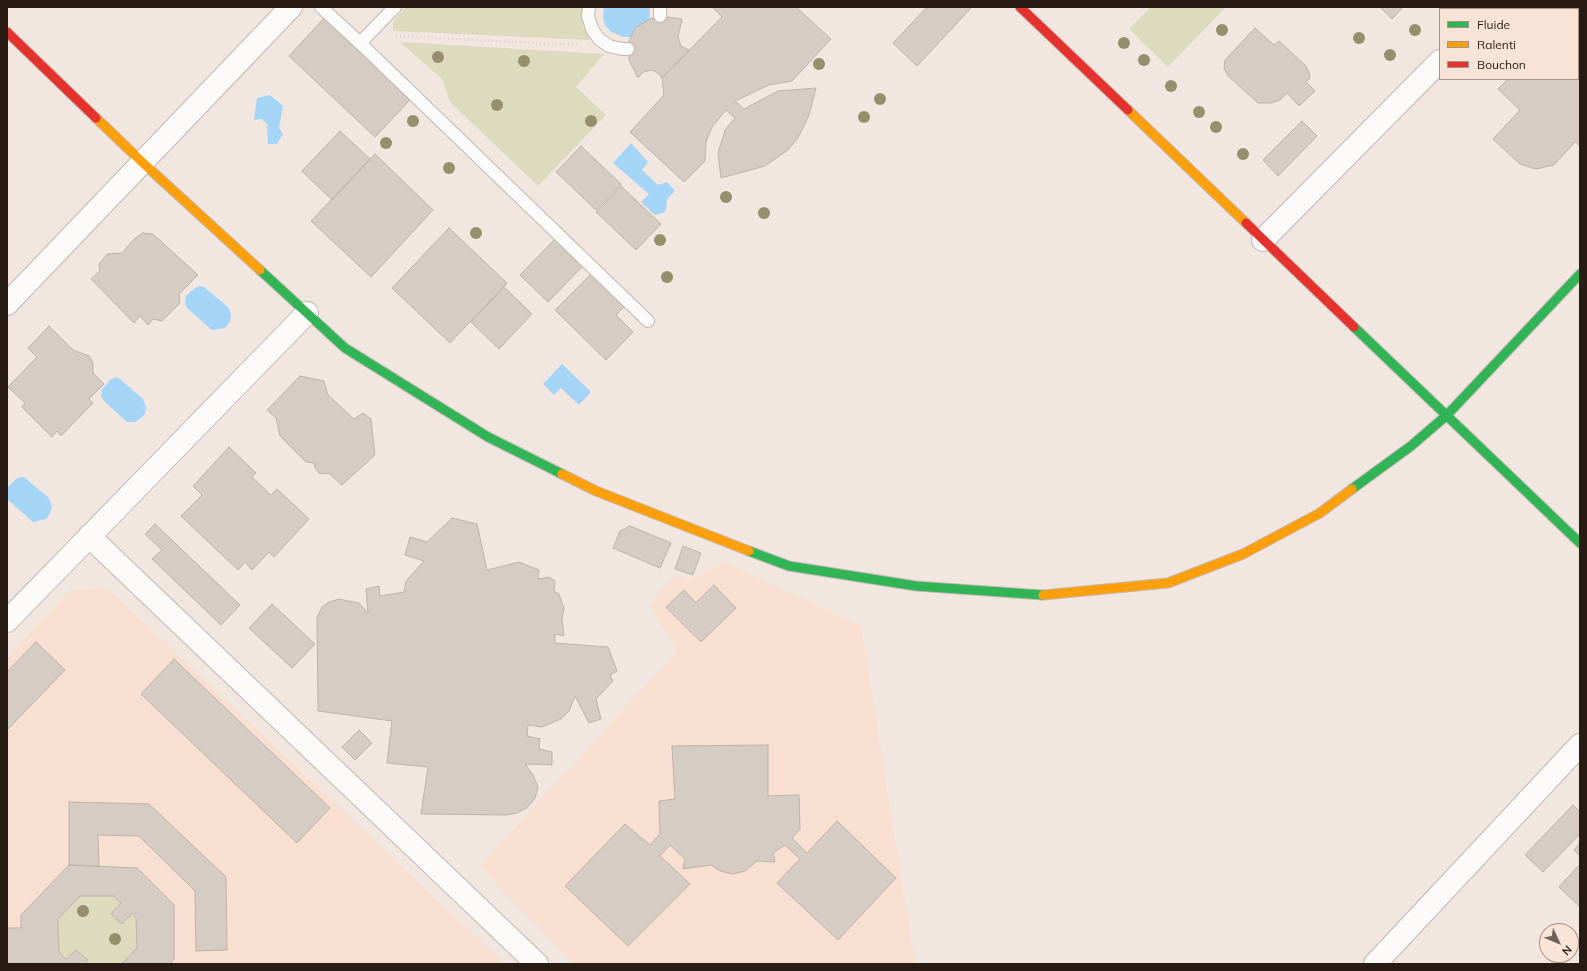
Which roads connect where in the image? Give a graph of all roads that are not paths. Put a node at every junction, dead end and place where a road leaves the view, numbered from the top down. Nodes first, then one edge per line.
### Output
1 (291, 7) edge
2 (321, 7) edge
3 (395, 7) edge
4 (589, 7) edge
5 (1020, 7) edge
6 (7, 32) edge
7 (364, 39) junction
8 (628, 49) dead end
9 (1439, 62) edge
10 (142, 162) junction
11 (1263, 240) junction
12 (1580, 274) edge
13 (7, 304) edge
14 (307, 313) junction
15 (648, 321) dead end
16 (1446, 415) junction
17 (90, 536) junction
18 (1580, 543) edge
19 (7, 621) edge
20 (1580, 746) edge
21 (537, 964) edge
22 (1375, 964) edge

1 - 10 street
2 - 7 lane
3 - 7 lane
4 - 8 lane
5 - 11 street
6 - 10 street
7 - 15 lane
9 - 11 street
10 - 13 street
10 - 14 street
11 - 16 street
12 - 16 street
14 - 16 street
14 - 17 street
16 - 18 street
17 - 19 street
17 - 21 street
20 - 22 street

